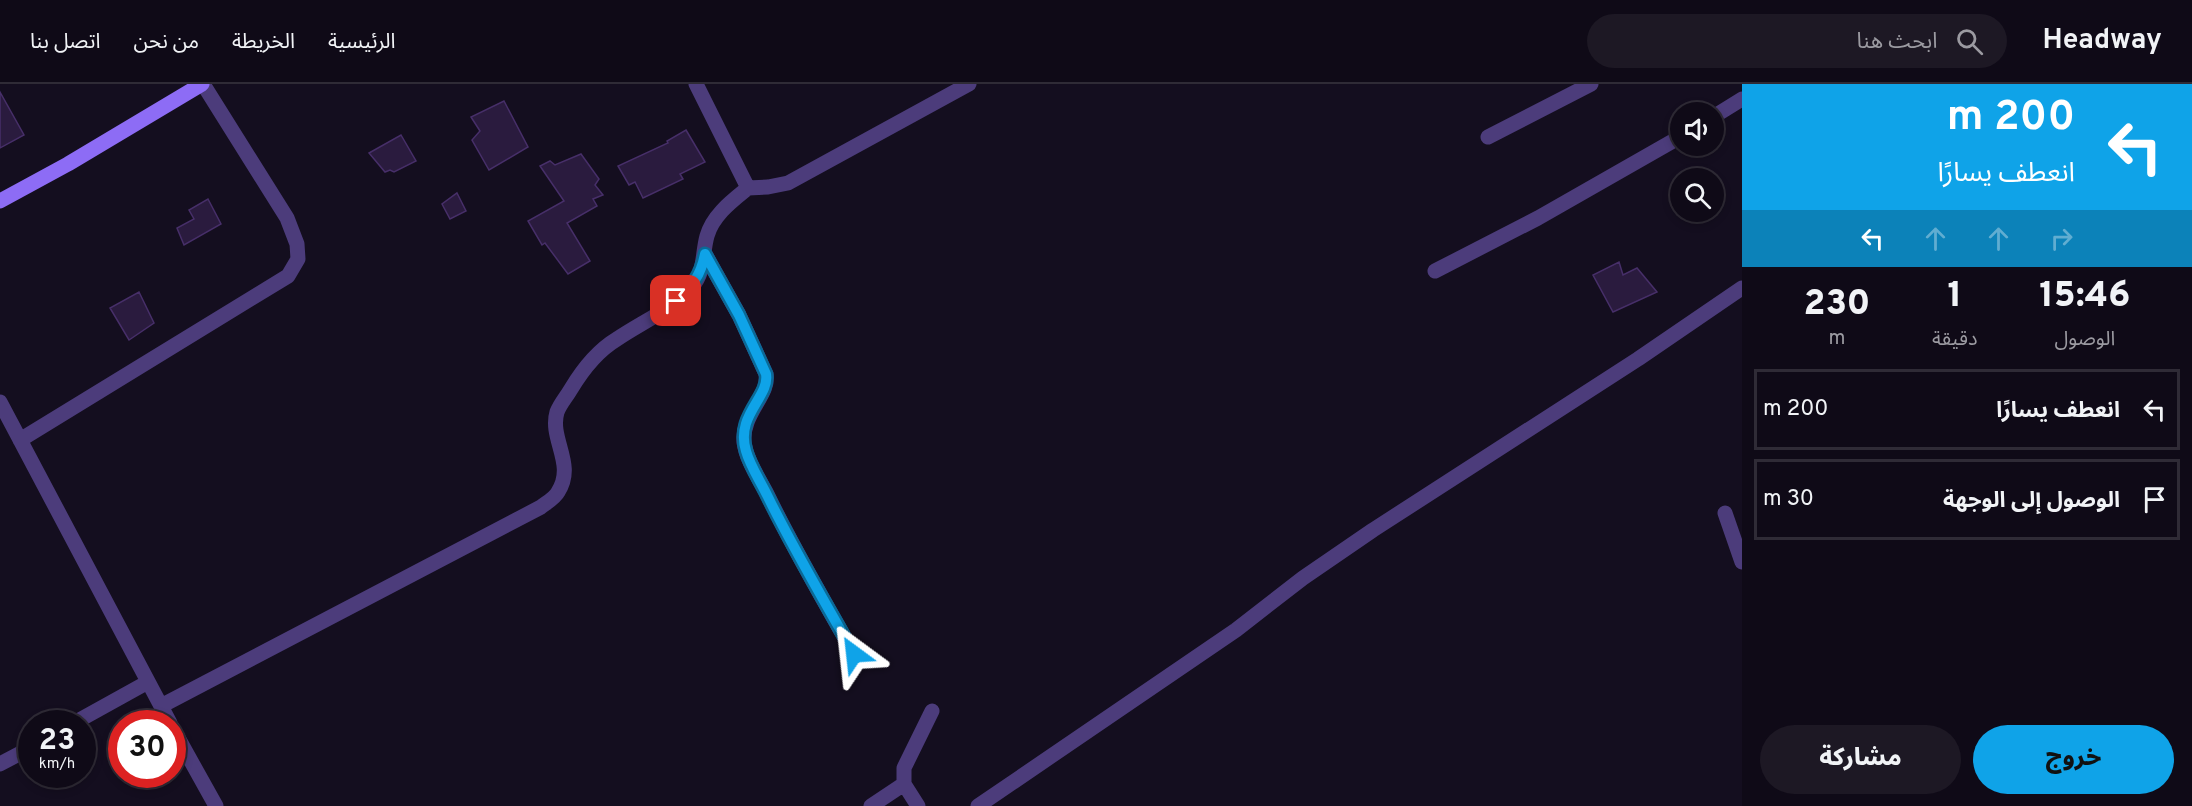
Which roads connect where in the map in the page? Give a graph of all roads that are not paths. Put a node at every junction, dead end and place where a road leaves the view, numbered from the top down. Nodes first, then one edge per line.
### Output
1 (202, 84) edge
2 (696, 84) edge
3 (969, 84) edge
4 (1591, 84) edge
5 (1742, 99) edge
6 (1724, 110) edge
7 (1488, 137) dead end
8 (1670, 143) edge
9 (748, 188) junction
10 (1, 198) edge
11 (705, 254) junction
12 (1435, 271) dead end
13 (1742, 288) edge
14 (0, 402) edge
15 (20, 440) junction
16 (1725, 513) dead end
17 (1742, 562) edge
18 (854, 654) dead end
19 (148, 682) junction
20 (161, 706) junction
21 (163, 710) edge
22 (96, 711) edge
23 (932, 711) dead end
24 (18, 754) edge
25 (186, 754) edge
26 (0, 764) edge
27 (904, 784) junction
28 (212, 805) edge
29 (871, 806) edge
30 (918, 806) edge
31 (978, 806) edge

1 - 10 street
1 - 15 street
2 - 9 street
3 - 9 street
4 - 7 street
5 - 6 street
8 - 12 street
9 - 11 street
11 - 18 street
11 - 20 street
13 - 31 street
14 - 15 street
15 - 19 street
16 - 17 street
19 - 20 street
19 - 22 street
20 - 21 street
23 - 27 street
24 - 26 street
25 - 28 street
27 - 29 street
27 - 30 street

